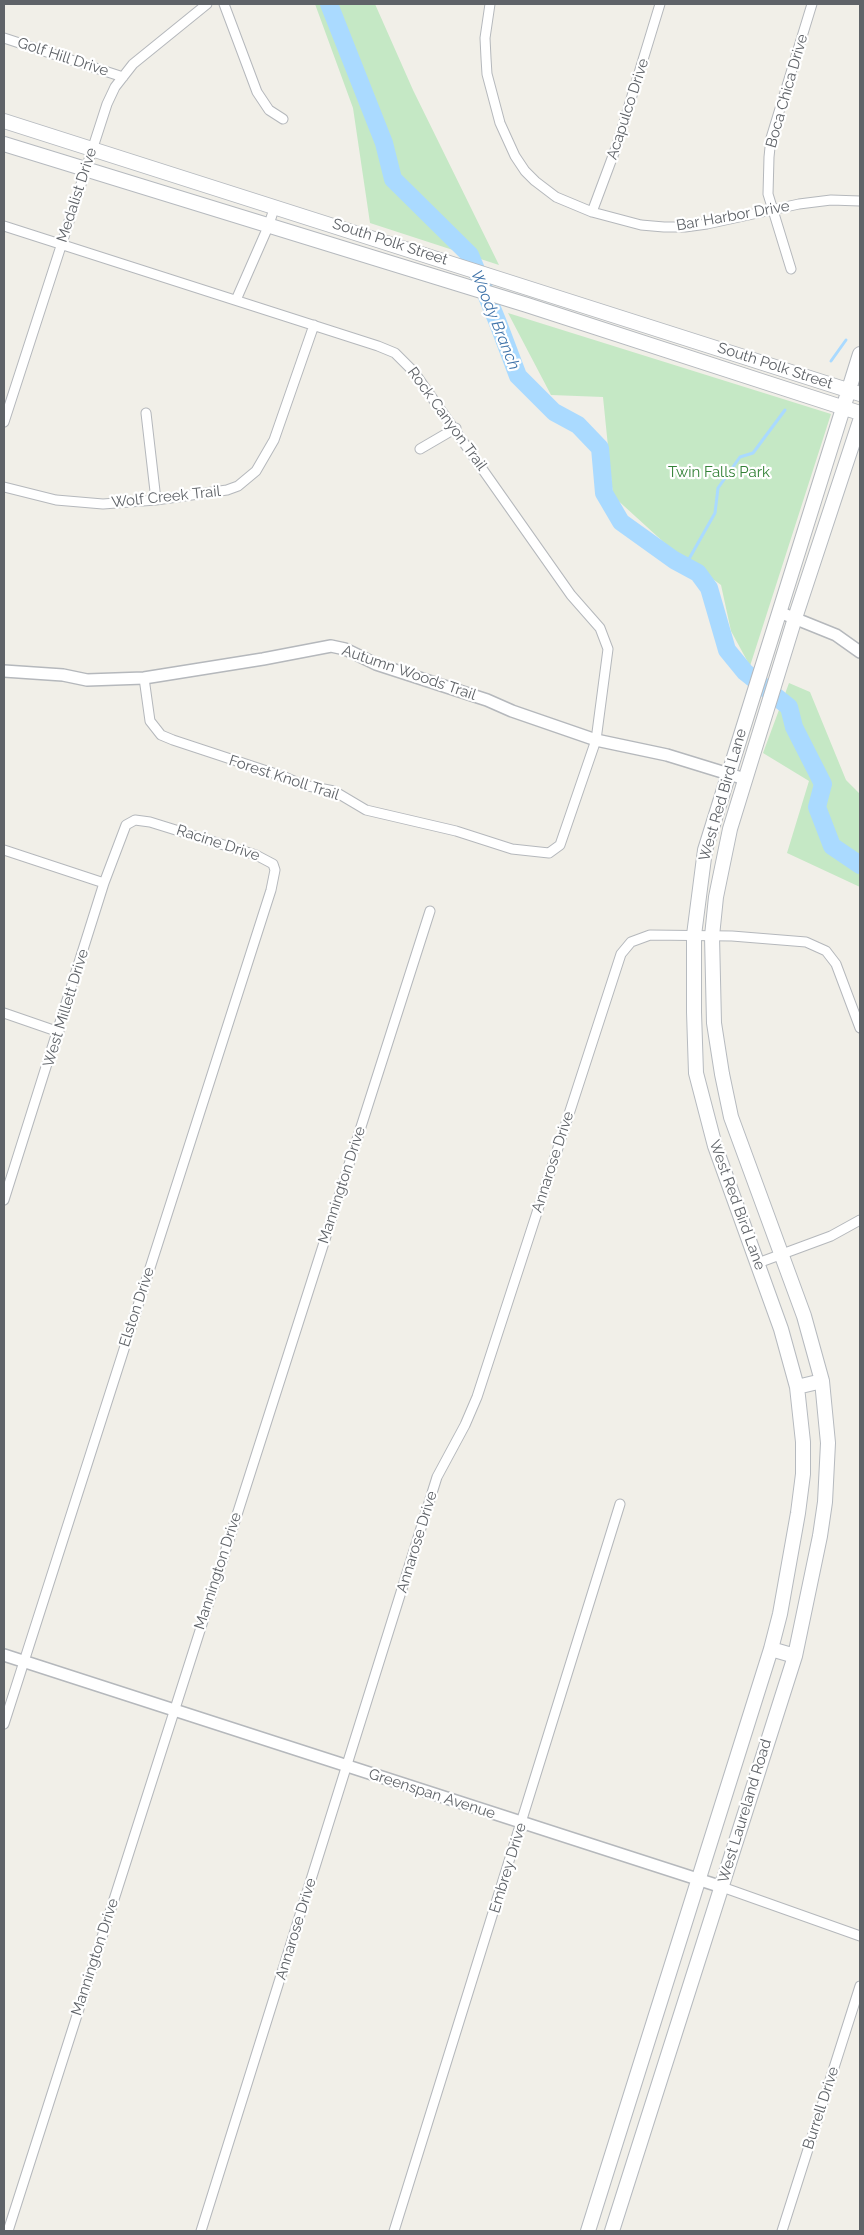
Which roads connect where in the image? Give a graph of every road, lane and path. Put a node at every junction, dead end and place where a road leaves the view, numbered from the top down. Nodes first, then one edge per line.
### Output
1 (207, 4) edge
2 (224, 4) edge
3 (490, 4) edge
4 (660, 4) edge
5 (812, 4) edge
6 (4, 38) edge
7 (123, 77) junction
8 (283, 118) dead end
9 (4, 121) edge
10 (4, 144) edge
11 (92, 148) junction
12 (85, 168) junction
13 (860, 201) edge
14 (275, 206) junction
15 (773, 209) junction
16 (592, 212) junction
17 (4, 226) edge
18 (268, 227) junction
19 (61, 244) junction
20 (791, 270) dead end
21 (236, 300) junction
22 (314, 325) junction
23 (860, 354) edge
24 (854, 392) edge
25 (843, 407) junction
26 (146, 413) dead end
27 (860, 413) edge
28 (860, 421) edge
29 (4, 422) edge
30 (456, 428) junction
31 (420, 449) dead end
32 (4, 486) edge
33 (156, 500) junction
34 (779, 612) junction
35 (795, 618) junction
36 (860, 652) edge
37 (4, 672) edge
38 (144, 678) junction
39 (596, 740) junction
40 (728, 774) junction
41 (745, 779) junction
42 (134, 820) joint
43 (567, 826) joint
44 (4, 850) edge
45 (104, 884) junction
46 (271, 890) joint
47 (430, 911) dead end
48 (694, 935) junction
49 (712, 936) junction
50 (4, 1013) edge
51 (860, 1028) edge
52 (59, 1032) junction
53 (7, 1178) edge
54 (4, 1200) edge
55 (860, 1220) edge
56 (782, 1255) junction
57 (758, 1264) junction
58 (822, 1381) junction
59 (797, 1387) junction
60 (620, 1504) dead end
61 (771, 1649) junction
62 (4, 1655) edge
63 (794, 1656) junction
64 (23, 1661) junction
65 (173, 1710) junction
66 (4, 1724) edge
67 (347, 1767) junction
68 (522, 1823) junction
69 (697, 1879) junction
70 (722, 1887) junction
71 (860, 1936) edge
72 (860, 1986) edge
73 (8, 2231) edge
74 (201, 2231) edge
75 (394, 2231) edge
76 (588, 2231) edge
77 (612, 2231) edge
78 (782, 2231) edge

1 - 7 street, Medalist Drive
2 - 8 street
3 - 16 street, Bar Harbor Drive
4 - 16 street, Acapulco Drive
5 - 15 street, Boca Chica Drive
6 - 7 street, Golf Hill Drive
7 - 11 street, Medalist Drive
9 - 11 main road, South Polk Street
10 - 12 main road, South Polk Street
11 - 12 street, Medalist Drive
11 - 14 main road, South Polk Street
12 - 18 main road, South Polk Street
12 - 19 street, Medalist Drive
13 - 15 street, Bar Harbor Drive
14 - 18 street
14 - 24 main road, South Polk Street
15 - 16 street, Bar Harbor Drive
15 - 20 street, Boca Chica Drive
17 - 19 street, Rock Canyon Trail
18 - 21 street
18 - 25 main road, South Polk Street
19 - 21 street, Rock Canyon Trail
19 - 29 street, Medalist Drive
21 - 22 street, Rock Canyon Trail
22 - 30 street, Rock Canyon Trail
22 - 33 street, Wolf Creek Trail
23 - 24 main road, West Red Bird Lane
24 - 25 main road, West Red Bird Lane
25 - 27 main road, South Polk Street
25 - 34 main road, West Red Bird Lane
26 - 33 street
28 - 35 main road, West Red Bird Lane
30 - 31 street
30 - 39 street, Rock Canyon Trail
32 - 33 street, Wolf Creek Trail
34 - 35 street
34 - 40 main road, West Red Bird Lane
35 - 36 street
35 - 41 main road, West Red Bird Lane
37 - 38 street, Autumn Woods Trail
38 - 39 street, Autumn Woods Trail
38 - 43 street, Forest Knoll Trail
39 - 40 street, Autumn Woods Trail
39 - 43 street, Rock Canyon Trail
40 - 41 street, Autumn Woods Trail
40 - 48 main road, West Red Bird Lane
41 - 49 main road, West Red Bird Lane
42 - 45 street, West Millett Drive
42 - 46 street, Racine Drive
44 - 45 street
45 - 52 street, West Millett Drive
46 - 64 street, Elston Drive
47 - 65 street, Mannington Drive
48 - 49 street, Annarose Drive
48 - 57 main road, West Red Bird Lane
48 - 67 street, Annarose Drive
49 - 51 street, Annarose Drive
49 - 56 main road, West Red Bird Lane
50 - 52 street
52 - 53 street, West Millett Drive
53 - 54 street, West Millett Drive
55 - 56 street
56 - 57 street
56 - 58 main road, West Red Bird Lane
57 - 59 main road, West Red Bird Lane
58 - 59 main road
58 - 63 main road, West Laureland Road
59 - 61 main road, West Laureland Road
60 - 68 street, Embrey Drive
61 - 63 main road
61 - 69 main road, West Laureland Road
62 - 64 street, Greenspan Avenue
63 - 70 main road, West Laureland Road
64 - 65 street, Greenspan Avenue
64 - 66 street, Elston Drive
65 - 67 street, Greenspan Avenue
65 - 73 street, Mannington Drive
67 - 68 street, Greenspan Avenue
67 - 74 street, Annarose Drive
68 - 69 street, Greenspan Avenue
68 - 75 street, Embrey Drive
69 - 70 street, Greenspan Avenue
69 - 76 main road, West Laureland Road
70 - 71 street, Greenspan Avenue
70 - 77 main road, West Laureland Road
72 - 78 street, Burrell Drive

